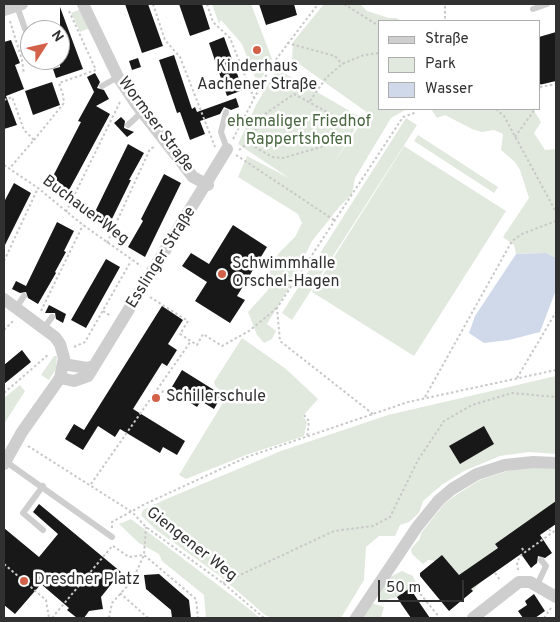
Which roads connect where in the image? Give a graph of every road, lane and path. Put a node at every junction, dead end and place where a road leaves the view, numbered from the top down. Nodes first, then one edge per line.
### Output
1 (83, 4) edge
2 (153, 4) edge
3 (207, 4) edge
4 (318, 4) edge
5 (344, 4) edge
6 (547, 4) edge
7 (20, 5) edge
8 (445, 6) dead end
9 (533, 9) dead end
10 (4, 10) edge
11 (69, 11) dead end
12 (23, 20) edge
13 (446, 20) edge
14 (378, 25) edge
15 (13, 31) dead end
16 (287, 43) junction
17 (378, 53) edge
18 (342, 64) junction
19 (24, 74) dead end
20 (118, 77) junction
21 (556, 84) edge
22 (102, 86) dead end
23 (540, 87) edge
24 (130, 95) junction
25 (254, 98) junction
26 (4, 100) edge
27 (310, 101) junction
28 (497, 110) edge
29 (534, 110) edge
30 (142, 112) junction
31 (226, 112) dead end
32 (417, 112) dead end
33 (128, 125) dead end
34 (515, 137) junction
35 (34, 140) junction
36 (164, 140) junction
37 (248, 143) junction
38 (227, 149) junction
39 (221, 162) junction
40 (4, 165) edge
41 (9, 168) junction
42 (208, 185) junction
43 (38, 188) junction
44 (66, 212) junction
45 (556, 212) edge
46 (335, 220) junction
47 (556, 221) edge
48 (83, 226) junction
49 (107, 243) junction
50 (132, 260) junction
51 (4, 261) edge
52 (153, 272) junction
53 (24, 296) dead end
54 (150, 297) dead end
55 (4, 299) edge
56 (16, 308) junction
57 (277, 308) junction
58 (103, 311) junction
59 (556, 312) edge
60 (109, 314) dead end
61 (38, 316) dead end
62 (191, 341) junction
63 (69, 348) dead end
64 (50, 354) dead end
65 (63, 364) junction
66 (94, 366) junction
67 (556, 370) edge
68 (60, 378) junction
69 (517, 378) junction
70 (4, 393) edge
71 (168, 394) dead end
72 (152, 396) junction
73 (424, 398) junction
74 (556, 398) edge
75 (304, 414) dead end
76 (373, 414) junction
77 (307, 438) junction
78 (24, 443) dead end
79 (5, 462) edge
80 (556, 463) edge
81 (91, 484) junction
82 (43, 486) junction
83 (132, 512) junction
84 (146, 527) junction
85 (549, 529) dead end
86 (43, 530) dead end
87 (556, 530) edge
88 (552, 533) junction
89 (112, 537) junction
90 (113, 546) junction
91 (522, 548) dead end
92 (524, 552) junction
93 (144, 556) junction
94 (541, 560) dead end
95 (4, 564) edge
96 (519, 582) junction
97 (223, 583) junction
98 (537, 585) junction
99 (417, 590) dead end
100 (120, 593) junction
101 (554, 601) edge
102 (51, 618) edge
103 (109, 618) edge
104 (148, 618) edge
105 (198, 618) edge
106 (264, 618) edge
107 (356, 618) edge
108 (440, 618) edge
109 (473, 618) edge
110 (544, 618) edge

1 - 20 street, Wormser Straße
2 - 39 path
3 - 25 path
4 - 16 path
5 - 14 path
6 - 9 lane
7 - 10 street
7 - 12 lane
8 - 13 path
11 - 35 path
15 - 19 path
16 - 18 path
16 - 25 path
17 - 18 path
18 - 27 path
20 - 22 lane
20 - 24 street, Wormser Straße
21 - 23 path
24 - 30 street, Wormser Straße
24 - 44 path
25 - 38 path
26 - 35 path
27 - 37 path
27 - 37 path
28 - 34 path
29 - 34 path
30 - 33 lane
30 - 36 street, Wormser Straße
31 - 38 lane
32 - 46 path
34 - 45 path
35 - 41 path
36 - 42 street, Wormser Straße
36 - 49 path
37 - 46 path
38 - 39 street, Esslinger Straße
39 - 42 street, Esslinger Straße
40 - 41 path, Buchauer Weg
41 - 43 path, Buchauer Weg
42 - 52 street, Esslinger Straße
43 - 44 path, Buchauer Weg
43 - 51 path
44 - 48 path, Buchauer Weg
46 - 57 path
47 - 73 path
48 - 49 path, Buchauer Weg
48 - 61 path
49 - 50 path, Buchauer Weg
50 - 52 path, Buchauer Weg
50 - 58 path
52 - 66 street, Esslinger Straße
53 - 56 lane
54 - 62 path
55 - 56 street
56 - 65 street
57 - 62 path
57 - 76 path
58 - 60 path
58 - 63 path
59 - 69 path
62 - 72 path
64 - 70 path
65 - 66 street
65 - 68 street
66 - 68 street, Esslinger Straße
67 - 69 path
68 - 79 street
69 - 73 path
71 - 72 path
72 - 81 path
73 - 76 path
74 - 97 path
75 - 77 path
76 - 77 path
77 - 83 path
78 - 81 path
79 - 82 lane
80 - 107 street
81 - 83 path, Giengener Weg
82 - 86 lane
82 - 89 lane
83 - 84 path, Giengener Weg
83 - 89 path
84 - 93 path
84 - 97 path, Giengener Weg
85 - 88 path
87 - 88 path
88 - 92 path
89 - 90 path
90 - 93 path
90 - 102 path
91 - 92 path
92 - 96 path
93 - 100 path
93 - 105 path
94 - 98 lane
95 - 102 path
96 - 98 street
96 - 109 street
97 - 106 path, Giengener Weg
98 - 101 street
99 - 108 path
100 - 103 path
100 - 104 path
101 - 110 path

